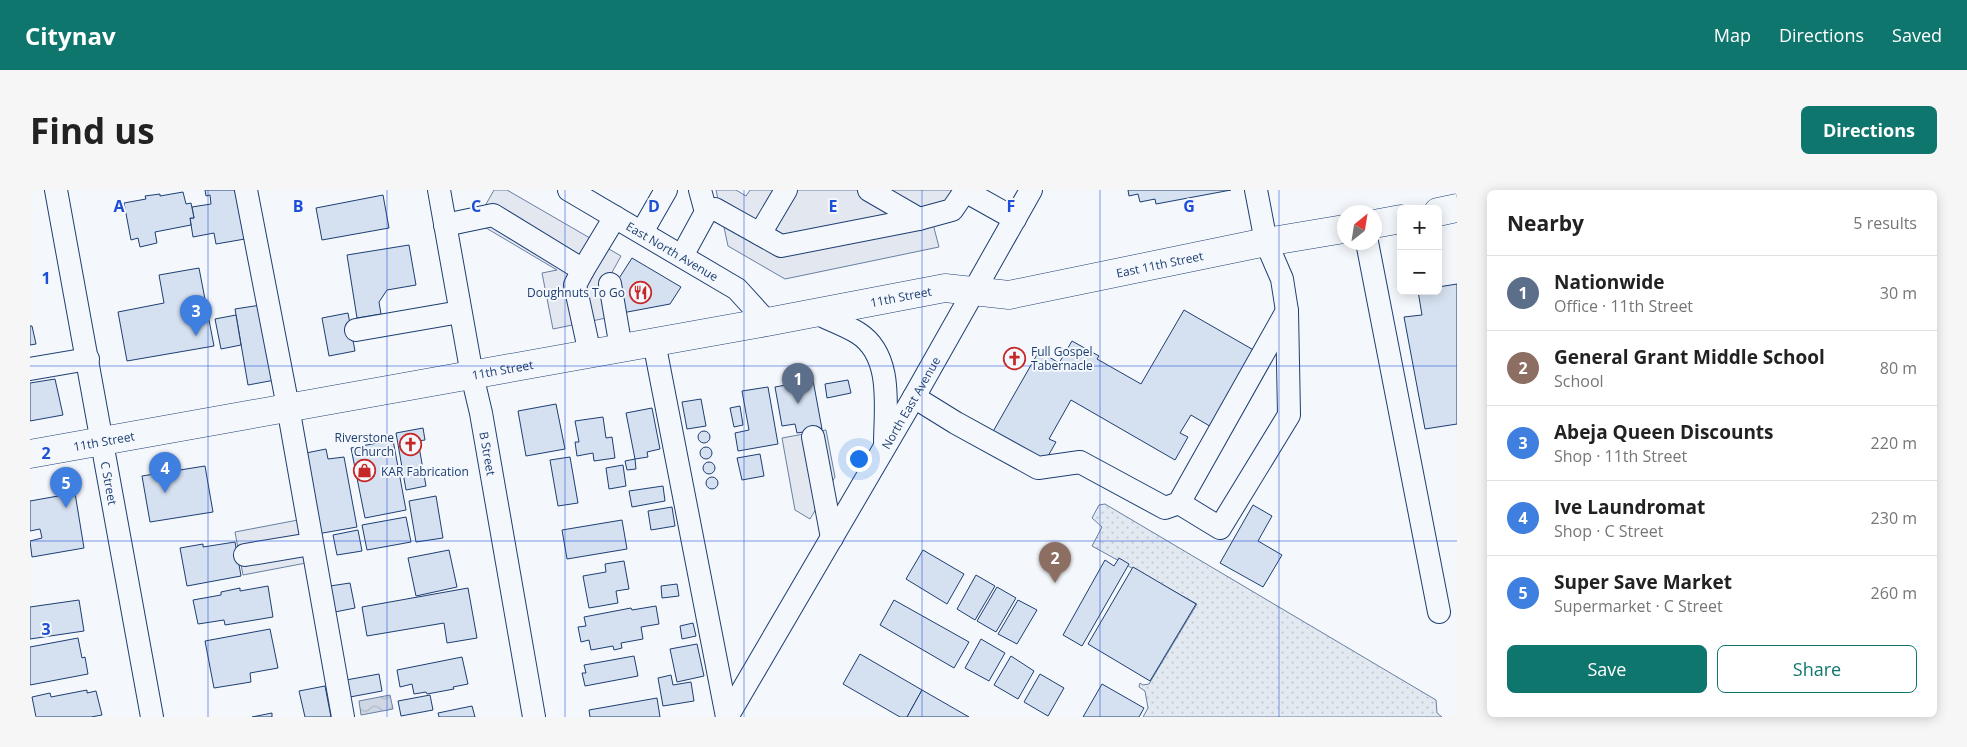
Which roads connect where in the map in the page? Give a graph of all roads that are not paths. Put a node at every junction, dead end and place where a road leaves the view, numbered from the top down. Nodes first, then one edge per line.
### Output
1 (56, 190) edge
2 (246, 190) edge
3 (439, 190) edge
4 (569, 190) edge
5 (666, 190) edge
6 (700, 190) edge
7 (786, 190) edge
8 (868, 190) edge
9 (965, 190) edge
10 (1031, 190) edge
11 (1256, 190) edge
12 (1457, 208) edge
13 (1442, 211) edge
14 (706, 212) junction
15 (616, 217) junction
16 (919, 219) junction
17 (1015, 219) junction
18 (1397, 220) edge
19 (1382, 223) edge
20 (445, 224) junction
21 (1337, 230) edge
22 (642, 232) junction
23 (760, 234) junction
24 (1266, 242) junction
25 (1369, 250) edge
26 (682, 256) junction
27 (583, 270) junction
28 (610, 284) dead end
29 (974, 291) junction
30 (1287, 310) junction
31 (460, 312) junction
32 (816, 313) junction
33 (768, 322) junction
34 (356, 330) dead end
35 (654, 342) junction
36 (621, 348) junction
37 (590, 354) junction
38 (88, 359) junction
39 (30, 369) edge
40 (472, 375) junction
41 (914, 397) junction
42 (288, 407) junction
43 (813, 437) dead end
44 (103, 440) junction
45 (885, 446) junction
46 (30, 454) edge
47 (1179, 503) junction
48 (832, 538) junction
49 (311, 544) junction
50 (245, 555) dead end
51 (1439, 612) dead end
52 (152, 717) edge
53 (343, 717) edge
54 (534, 717) edge
55 (727, 717) edge

1 - 38 street, C Street
2 - 42 street
3 - 20 street, B Street
4 - 15 street, East North Avenue
5 - 22 street
6 - 14 street
7 - 23 street
8 - 16 street
9 - 16 street
9 - 17 street
10 - 17 street, North East Avenue
11 - 24 street
12 - 13 main road
14 - 23 street
14 - 26 street
15 - 22 street, East North Avenue
15 - 27 street
16 - 23 street
17 - 29 street, North East Avenue
18 - 19 main road
20 - 27 street
20 - 31 street, B Street
21 - 24 main road, East 11th Street
22 - 26 street, East North Avenue
24 - 29 main road, East 11th Street
24 - 30 street
25 - 51 street
26 - 33 street, East North Avenue
27 - 37 street
28 - 36 street
29 - 32 main road, 11th Street
29 - 41 street, North East Avenue
30 - 47 street
30 - 47 street
31 - 34 street
31 - 40 street, B Street
32 - 33 main road, 11th Street
32 - 45 street
33 - 35 main road, 11th Street
35 - 36 main road, 11th Street
35 - 55 street
36 - 37 main road, 11th Street
37 - 40 main road, 11th Street
38 - 39 street
38 - 44 street, C Street
40 - 42 main road, 11th Street
40 - 54 street, B Street
41 - 45 street, North East Avenue
41 - 47 street
42 - 44 main road, 11th Street
42 - 49 street
43 - 48 street
44 - 46 main road, 11th Street
44 - 52 street, C Street
45 - 48 street, North East Avenue
48 - 55 street, North East Avenue
49 - 50 street
49 - 53 street

